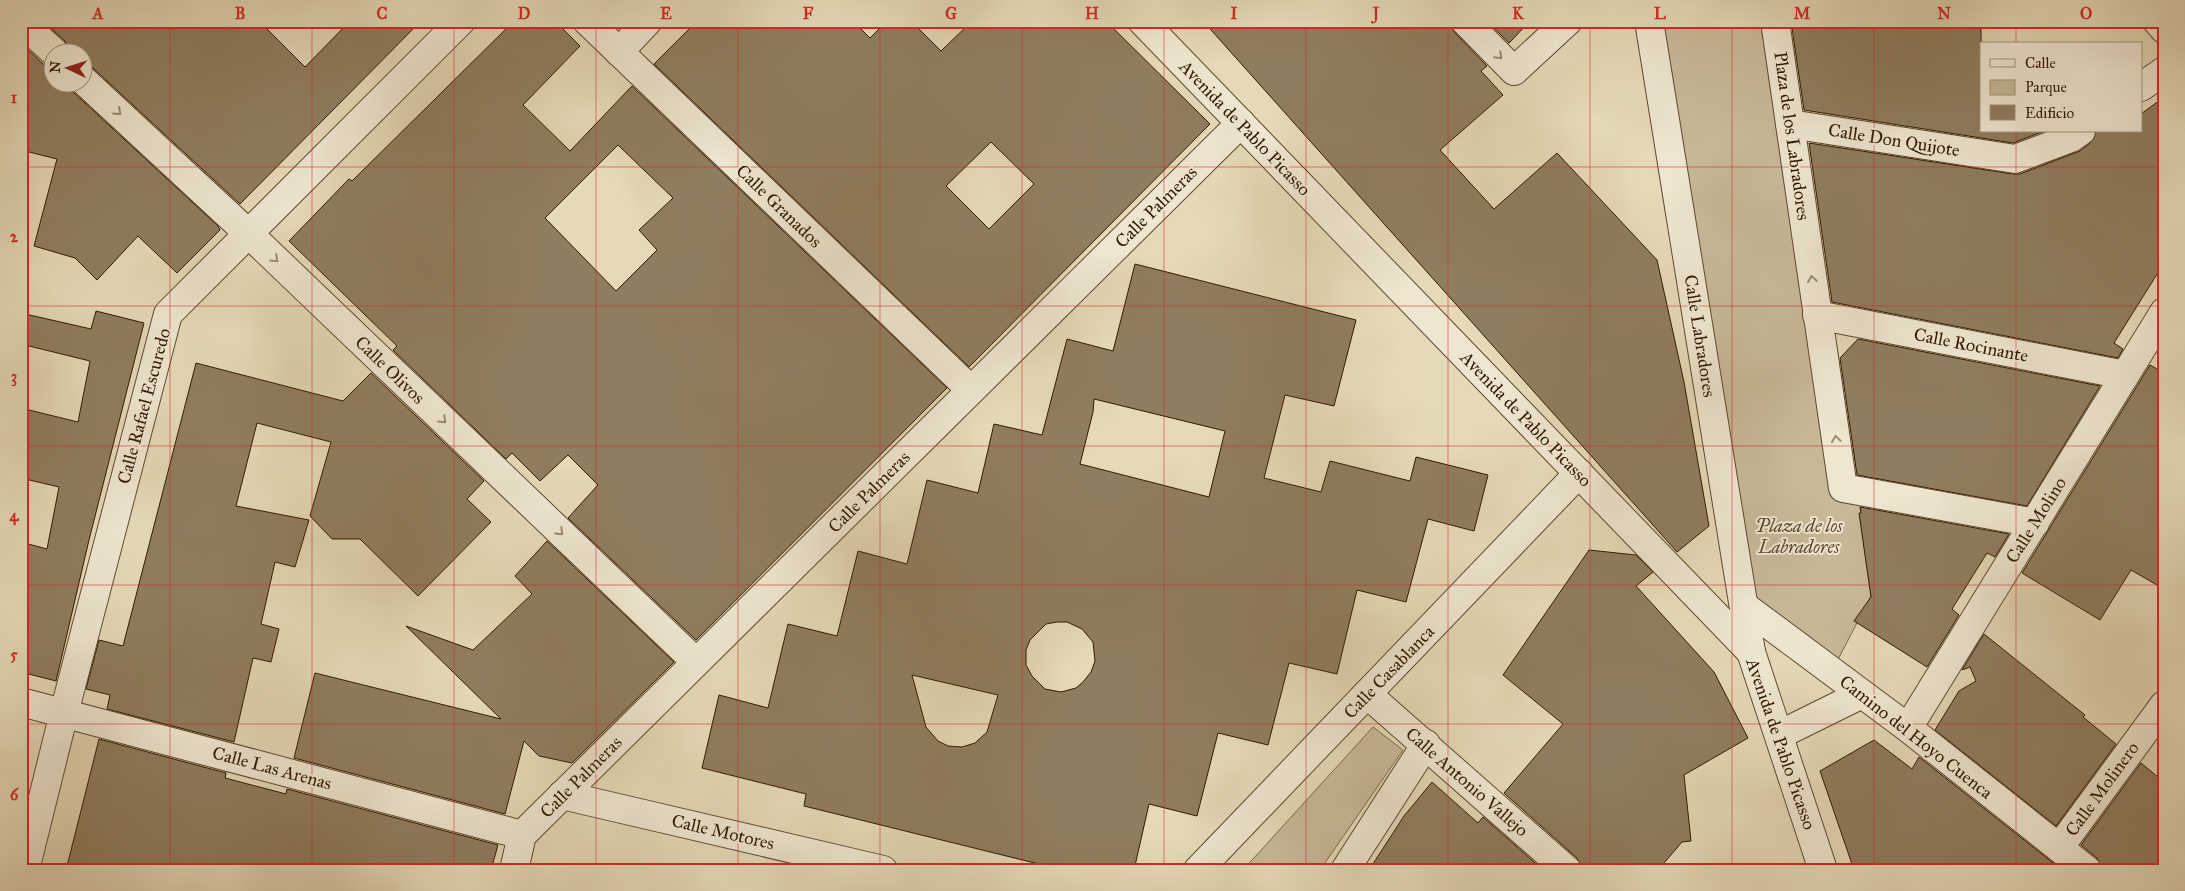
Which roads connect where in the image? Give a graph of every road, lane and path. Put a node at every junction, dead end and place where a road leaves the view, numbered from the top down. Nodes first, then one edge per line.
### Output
1 (461, 21) edge
2 (587, 21) edge
3 (648, 21) edge
4 (1465, 21) edge
5 (1568, 21) edge
6 (1649, 21) edge
7 (1775, 21) edge
8 (2158, 21) edge
9 (21, 22) edge
10 (1150, 24) edge
11 (2164, 30) edge
12 (43, 42) edge
13 (619, 52) junction
14 (2164, 71) edge
15 (2142, 86) edge
16 (92, 88) edge
17 (1241, 123) junction
18 (1790, 124) junction
19 (2080, 132) edge
20 (249, 234) junction
21 (2164, 312) edge
22 (1817, 315) junction
23 (2125, 375) junction
24 (971, 390) junction
25 (1579, 473) junction
26 (2035, 523) junction
27 (1744, 606) junction
28 (1751, 652) junction
29 (696, 662) junction
30 (1367, 694) junction
31 (1862, 694) junction
32 (21, 702) edge
33 (2164, 705) edge
34 (64, 713) junction
35 (1908, 728) junction
36 (1779, 735) junction
37 (1426, 744) junction
38 (562, 795) junction
39 (522, 835) junction
40 (2059, 848) junction
41 (25, 870) edge
42 (514, 870) edge
43 (883, 870) edge
44 (1198, 870) edge
45 (1345, 870) edge
46 (1567, 870) edge
47 (1823, 870) edge
48 (2087, 870) edge

1 - 20 street, Calle Rafael Escuredo
2 - 13 street, Calle Granados
3 - 13 street
4 -> 5 street
6 - 27 street, Calle Labradores
7 - 18 street, Plaza de los Labradores
8 - 11 street
9 - 12 street
10 - 17 street, Avenida de Pablo Picasso
13 - 24 street, Calle Granados
14 - 15 street
16 -> 20 street, Calle Olivos
17 - 24 street, Calle Palmeras
17 - 25 street, Avenida de Pablo Picasso
18 - 19 street, Calle Don Quijote
22 -> 18 street, Plaza de los Labradores
20 -> 29 street, Calle Olivos
20 - 34 street, Calle Rafael Escuredo
21 - 23 street, Calle Molino
22 - 23 street, Calle Rocinante
26 -> 22 street, Plaza de los Labradores
23 - 26 street, Calle Molino
24 - 29 street, Calle Palmeras
25 - 28 street, Avenida de Pablo Picasso
25 - 30 street, Calle Casablanca
26 - 35 street, Calle Molino
27 - 28 street, Calle Labradores
27 - 31 street, Camino del Hoyo Cuenca
28 - 36 street, Avenida de Pablo Picasso
29 - 38 street, Calle Palmeras
30 - 37 street, Calle Antonio Vallejo
30 - 44 street, Calle Casablanca
31 - 35 street, Camino del Hoyo Cuenca
31 - 36 street
32 - 34 street, Calle Las Arenas
33 - 40 street, Calle Molinero
34 - 39 street, Calle Las Arenas
34 - 41 street, Calle Rafael Escuredo
35 - 40 street, Camino del Hoyo Cuenca
36 - 47 street, Avenida de Pablo Picasso
37 - 45 street
37 - 46 street, Calle Antonio Vallejo
38 - 39 street, Calle Palmeras
38 - 43 street, Calle Motores
39 - 42 street
40 - 48 street, Camino del Hoyo Cuenca

